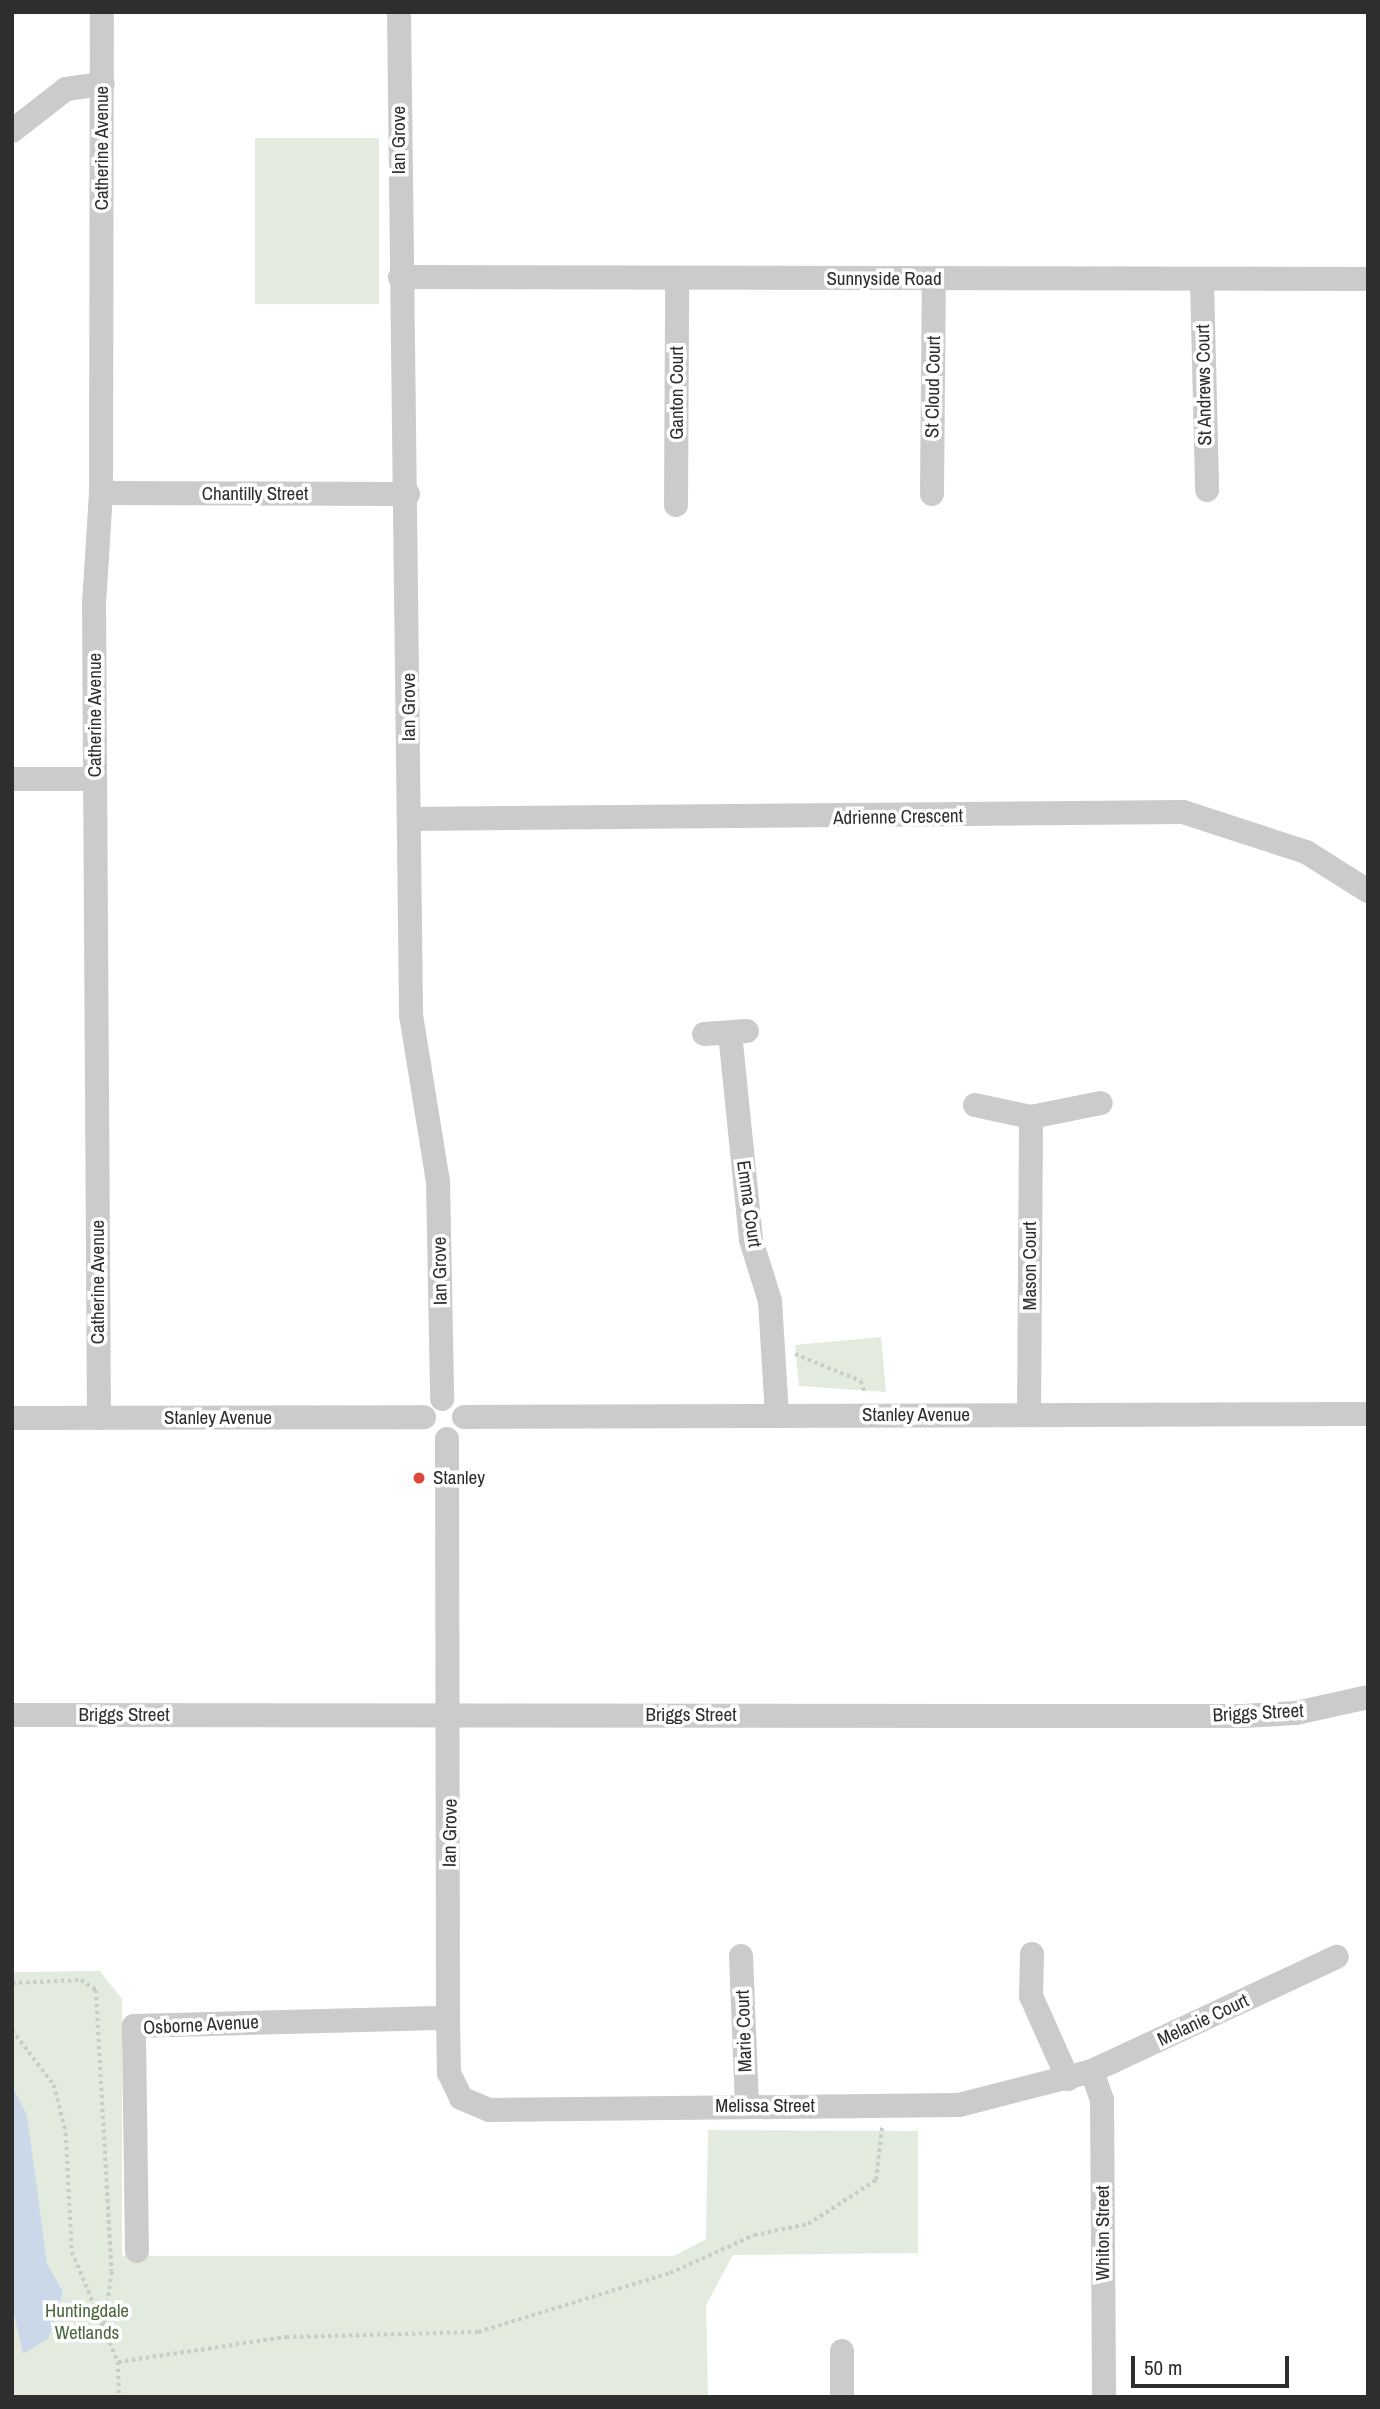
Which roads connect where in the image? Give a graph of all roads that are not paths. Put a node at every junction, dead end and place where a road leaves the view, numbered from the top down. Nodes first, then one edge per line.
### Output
1 (102, 12) edge
2 (399, 12) edge
3 (103, 83) junction
4 (12, 131) edge
5 (400, 278) junction
6 (934, 279) junction
7 (1202, 279) junction
8 (1368, 279) edge
9 (677, 280) junction
10 (1207, 490) dead end
11 (101, 493) junction
12 (408, 494) junction
13 (932, 495) dead end
14 (676, 505) dead end
15 (12, 779) edge
16 (95, 779) junction
17 (410, 819) junction
18 (1368, 891) edge
19 (704, 1034) dead end
20 (1101, 1104) dead end
21 (975, 1105) dead end
22 (1031, 1117) junction
23 (442, 1399) junction
24 (1368, 1414) edge
25 (777, 1415) junction
26 (1030, 1415) junction
27 (424, 1417) junction
28 (464, 1417) junction
29 (99, 1418) junction
30 (12, 1419) edge
31 (447, 1439) junction
32 (1368, 1697) edge
33 (12, 1715) edge
34 (451, 1715) junction
35 (1032, 1954) dead end
36 (741, 1956) dead end
37 (1337, 1957) dead end
38 (448, 2018) junction
39 (1092, 2071) junction
40 (1068, 2078) junction
41 (461, 2098) joint
42 (747, 2106) junction
43 (137, 2251) dead end
44 (842, 2351) dead end
45 (842, 2397) edge
46 (1104, 2397) edge

1 - 3 street, Catherine Avenue
2 - 5 street, Ian Grove
3 - 4 street
3 - 11 street, Catherine Avenue
5 - 9 street, Sunnyside Road
5 - 12 street, Ian Grove
6 - 7 street, Sunnyside Road
6 - 9 street, Sunnyside Road
6 - 13 street, St Cloud Court
7 - 8 street, Sunnyside Road
7 - 10 street, St Andrews Court
9 - 14 street, Ganton Court
11 - 12 street, Chantilly Street
11 - 16 street, Catherine Avenue
12 - 17 street, Ian Grove
15 - 16 street
16 - 29 street, Catherine Avenue
17 - 18 street, Adrienne Crescent
17 - 23 street, Ian Grove
19 - 25 street, Emma Court
20 - 22 street
21 - 22 street
22 - 26 street, Mason Court
23 - 27 street
23 - 28 street
24 - 26 street, Stanley Avenue
25 - 26 street, Stanley Avenue
25 - 28 street, Stanley Avenue
27 - 29 street, Stanley Avenue
27 - 31 street
28 - 31 street
29 - 30 street, Stanley Avenue
31 - 34 street, Ian Grove
32 - 34 street, Briggs Street
33 - 34 street, Briggs Street
34 - 38 street, Ian Grove
35 - 40 street
36 - 42 street, Marie Court
37 - 39 street, Melanie Court
38 - 41 street, Ian Grove
38 - 43 street, Osborne Avenue
39 - 40 street, Melanie Court
39 - 46 street, Whiton Street
40 - 42 street, Melissa Street
41 - 42 street, Melissa Street
44 - 45 street

